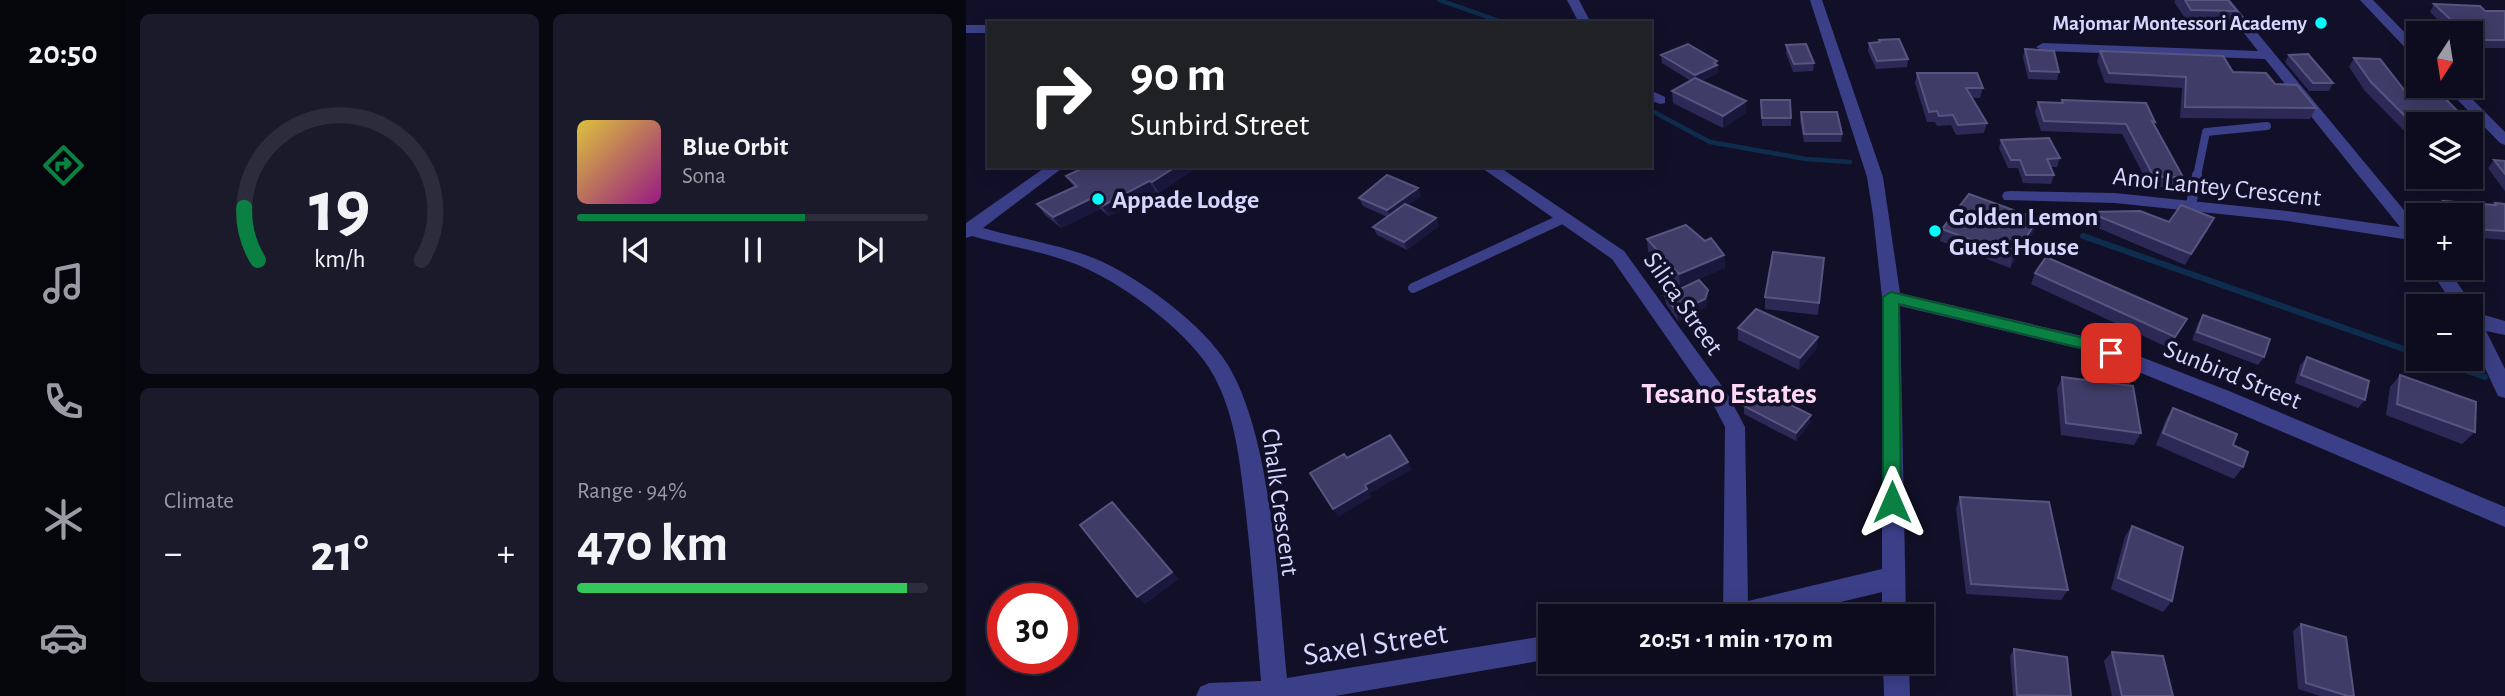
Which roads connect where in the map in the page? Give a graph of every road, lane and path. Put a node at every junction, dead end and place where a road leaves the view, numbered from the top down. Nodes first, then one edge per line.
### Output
1 (1573, 0) edge
2 (1816, 0) edge
3 (2224, 0) edge
4 (2366, 0) edge
5 (1584, 21) edge
6 (966, 29) edge
7 (987, 29) edge
8 (2406, 42) edge
9 (2043, 47) edge
10 (2271, 55) junction
11 (2463, 98) edge
12 (2267, 126) dead end
13 (2505, 141) edge
14 (1054, 168) edge
15 (1490, 168) edge
16 (2010, 196) dead end
17 (2191, 205) junction
18 (1562, 219) junction
19 (2406, 222) edge
20 (967, 230) edge
21 (2406, 235) edge
22 (1413, 288) dead end
23 (1891, 297) junction
24 (2483, 320) edge
25 (2505, 328) edge
26 (2483, 344) edge
27 (2505, 390) edge
28 (2505, 517) edge
29 (1892, 578) junction
30 (1735, 604) edge
31 (1785, 604) edge
32 (1893, 604) edge
33 (1538, 649) edge
34 (1896, 674) edge
35 (1275, 693) junction
36 (1209, 696) edge
37 (1896, 696) edge

1 - 5 street
2 - 23 street
3 - 10 street
4 - 8 street
6 - 7 street
9 - 10 street
10 - 19 street
11 - 13 street
12 - 17 lane
14 - 20 street
15 - 18 street, Silica Street
16 - 17 street, Anoi Lantey Crescent
17 - 21 street, Anoi Lantey Crescent
18 - 22 lane
18 - 30 street, Silica Street
20 - 35 street, Chalk Crescent
23 - 28 street, Sunbird Street
23 - 29 street
24 - 25 street
26 - 27 street
29 - 31 street
29 - 32 street
33 - 35 street, Saxel Street
34 - 37 street
35 - 36 street, Saxel Street

